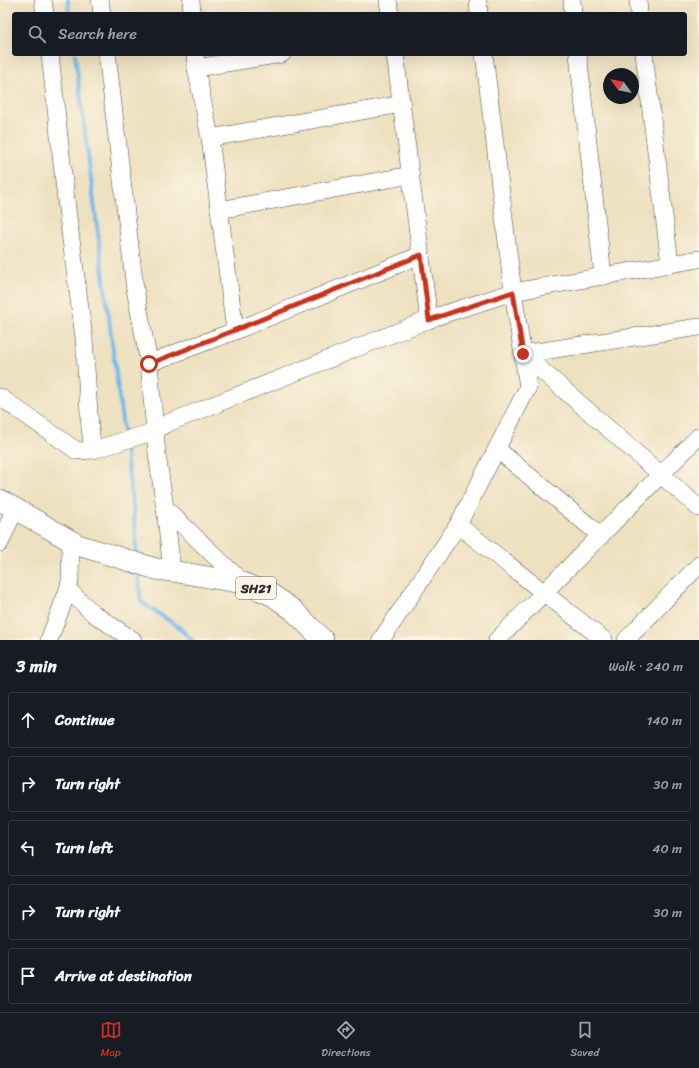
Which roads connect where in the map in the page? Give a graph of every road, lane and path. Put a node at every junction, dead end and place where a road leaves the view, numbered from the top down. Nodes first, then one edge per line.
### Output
1 (43, 0) edge
2 (100, 0) edge
3 (192, 0) edge
4 (388, 0) edge
5 (478, 0) edge
6 (572, 0) edge
7 (638, 0) edge
8 (45, 12) edge
9 (102, 12) edge
10 (192, 12) edge
11 (390, 12) edge
12 (479, 12) edge
13 (573, 12) edge
14 (639, 12) edge
15 (50, 56) edge
16 (107, 56) edge
17 (257, 56) edge
18 (395, 56) edge
19 (484, 56) edge
20 (578, 56) edge
21 (644, 56) edge
22 (196, 61) edge
23 (402, 104) junction
24 (210, 138) junction
25 (411, 176) junction
26 (219, 210) junction
27 (421, 255) junction
28 (699, 258) edge
29 (670, 264) junction
30 (603, 276) junction
31 (513, 292) junction
32 (429, 320) junction
33 (699, 327) edge
34 (235, 330) junction
35 (523, 354) junction
36 (149, 364) junction
37 (0, 397) edge
38 (152, 431) junction
39 (699, 436) edge
40 (497, 449) junction
41 (85, 450) junction
42 (662, 475) junction
43 (8, 504) edge
44 (164, 508) junction
45 (699, 508) edge
46 (458, 525) junction
47 (601, 536) junction
48 (0, 543) edge
49 (75, 543) junction
50 (699, 565) edge
51 (164, 570) junction
52 (243, 583) junction
53 (68, 590) junction
54 (544, 593) junction
55 (49, 640) edge
56 (133, 640) edge
57 (323, 640) edge
58 (381, 640) edge
59 (497, 640) edge
60 (604, 640) edge
61 (626, 640) edge

1 - 8 street
2 - 9 street
3 - 10 street
4 - 11 street
5 - 12 street
6 - 13 street
7 - 14 street
15 - 41 street
16 - 36 street
17 - 22 street
18 - 23 street
19 - 31 street
20 - 30 street
21 - 29 street
22 - 24 street
23 - 24 street
23 - 25 street
24 - 26 street
25 - 26 street
25 - 27 street
26 - 34 street
27 - 32 street
27 - 34 street
28 - 29 street
29 - 30 street
30 - 31 street
31 - 32 street
31 - 35 street
32 - 38 street
33 - 35 street
34 - 36 street
35 - 40 street
35 - 42 street
36 - 38 street
37 - 41 street
38 - 41 street
38 - 44 street
39 - 42 street
40 - 46 street
40 - 47 street
42 - 45 street
42 - 47 street
43 - 48 street
43 - 49 main road, SH21
44 - 51 street
44 - 52 street
46 - 54 street
46 - 58 street
47 - 54 street
49 - 51 main road, SH21
49 - 53 street
50 - 61 street
51 - 52 main road, SH21
52 - 57 main road, SH21
53 - 55 street
53 - 56 street
54 - 59 street
54 - 60 street

